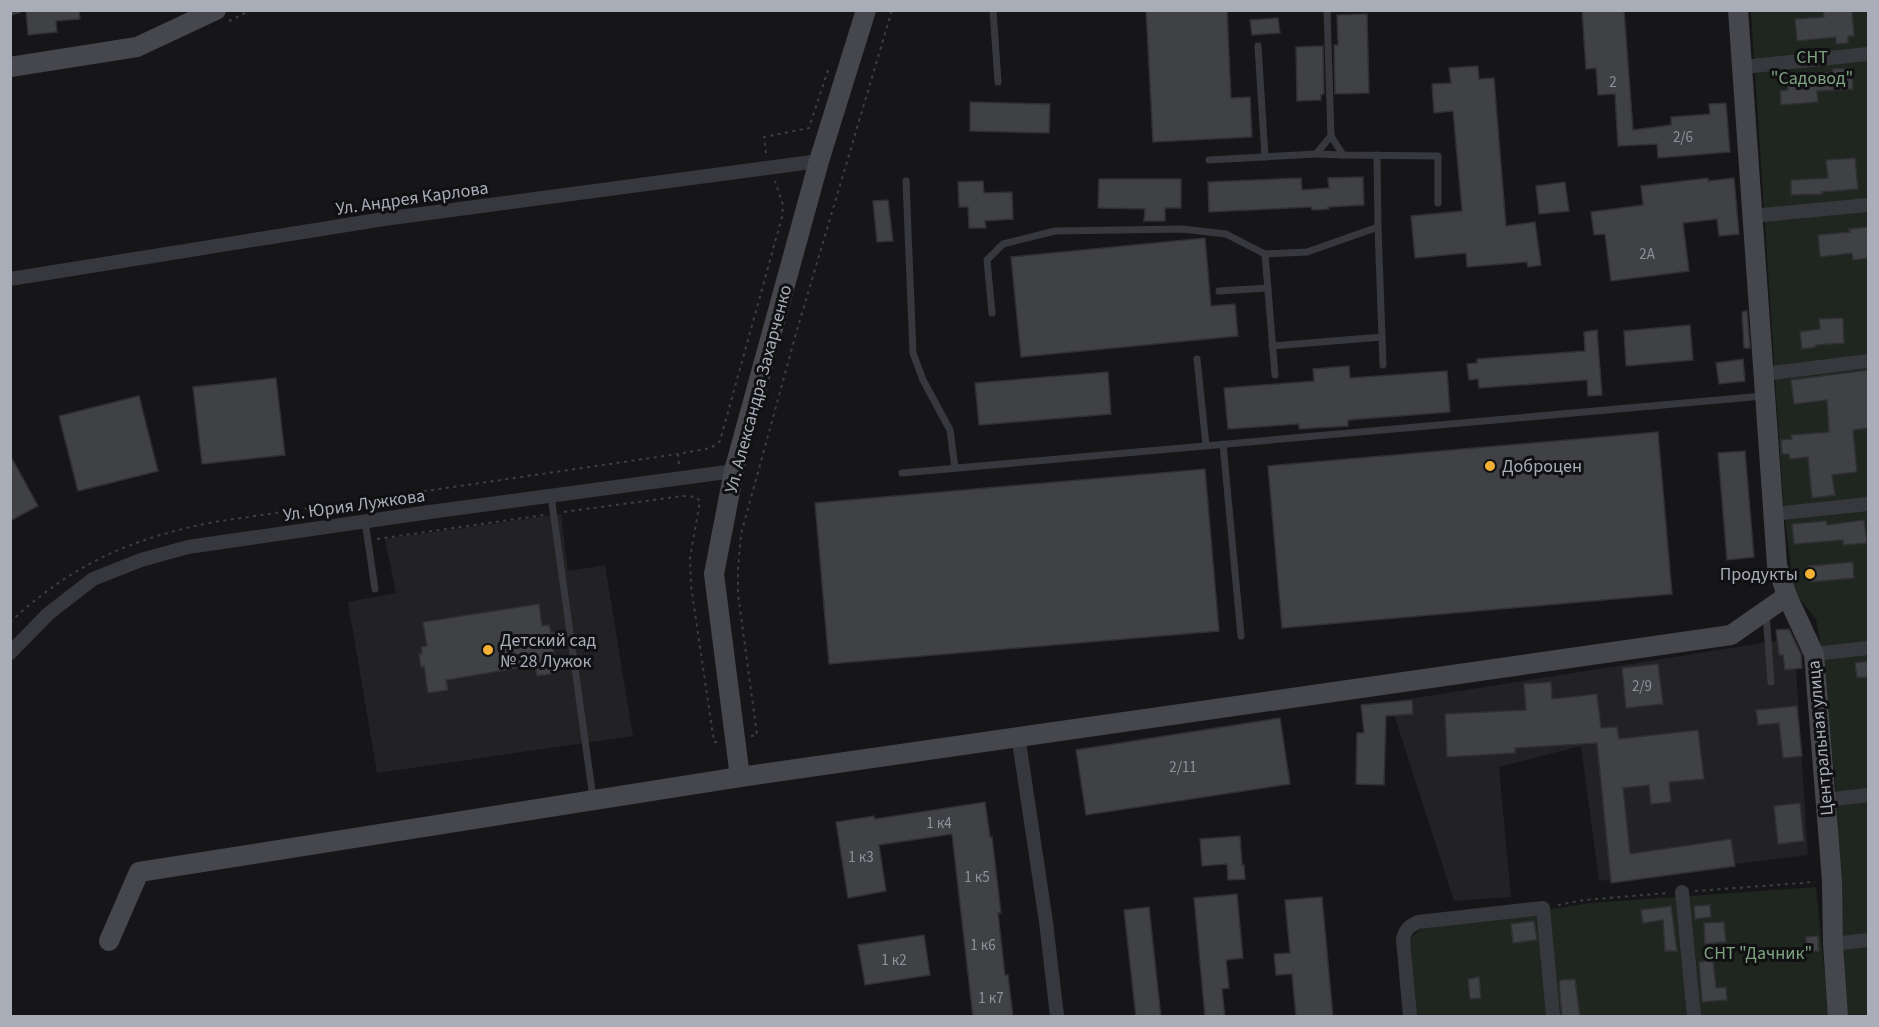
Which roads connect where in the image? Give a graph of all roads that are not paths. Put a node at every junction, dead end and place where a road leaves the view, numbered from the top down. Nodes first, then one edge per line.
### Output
1 (18, 10) edge
2 (216, 10) edge
3 (866, 10) edge
4 (993, 10) edge
5 (1327, 10) edge
6 (1738, 10) edge
7 (10, 12) edge
8 (1258, 46) dead end
9 (1869, 54) edge
10 (10, 67) edge
11 (1743, 67) junction
12 (998, 82) dead end
13 (1331, 136) junction
14 (1316, 154) junction
15 (1344, 154) junction
16 (1377, 155) junction
17 (1265, 157) junction
18 (1209, 160) dead end
19 (819, 161) junction
20 (906, 181) dead end
21 (1438, 203) dead end
22 (1869, 205) edge
23 (1752, 216) junction
24 (1378, 227) junction
25 (1265, 254) junction
26 (10, 279) edge
27 (1268, 288) junction
28 (1219, 291) dead end
29 (992, 313) dead end
30 (1382, 337) junction
31 (1272, 346) junction
32 (1197, 359) dead end
33 (1869, 361) edge
34 (1383, 365) dead end
35 (1764, 374) junction
36 (1275, 375) dead end
37 (1765, 396) junction
38 (1223, 444) junction
39 (1206, 445) junction
40 (955, 468) junction
41 (734, 471) junction
42 (902, 473) dead end
43 (551, 496) junction
44 (1869, 504) edge
45 (1774, 514) junction
46 (365, 521) junction
47 (375, 589) dead end
48 (1787, 596) junction
49 (1766, 610) junction
50 (1241, 636) dead end
51 (1869, 648) edge
52 (10, 653) edge
53 (1814, 654) junction
54 (1771, 682) dead end
55 (1018, 735) junction
56 (740, 777) junction
57 (1869, 795) edge
58 (593, 800) junction
59 (1825, 800) junction
60 (1682, 892) road end
61 (1869, 940) edge
62 (109, 941) dead end
63 (1833, 944) junction
64 (1058, 1017) edge
65 (1410, 1017) edge
66 (1553, 1017) edge
67 (1694, 1017) edge
68 (1838, 1017) edge

1 - 7 lane
2 - 10 street
3 - 19 street, Ул. Александра Захарченко
4 - 12 lane
5 - 13 lane
6 - 11 street, Центральная улица
8 - 17 lane
9 - 11 street
11 - 23 street, Центральная улица
13 - 14 lane
13 - 15 lane
14 - 15 lane
14 - 17 lane
15 - 16 lane
16 - 21 lane
16 - 24 lane
17 - 18 lane
19 - 26 street, Ул. Андрея Карлова
19 - 41 street, Ул. Александра Захарченко
20 - 40 lane
22 - 23 street
23 - 35 street, Центральная улица
24 - 25 lane
24 - 30 lane
25 - 27 lane
25 - 29 lane
27 - 28 lane
27 - 31 lane
30 - 31 lane
30 - 34 lane
31 - 36 lane
32 - 39 lane
33 - 35 street
35 - 37 street, Центральная улица
37 - 38 lane
37 - 45 street, Центральная улица
38 - 39 lane
38 - 50 lane
39 - 40 lane
40 - 42 lane
41 - 43 street, Ул. Юрия Лужкова
41 - 56 street, Ул. Александра Захарченко
43 - 46 street, Ул. Юрия Лужкова
43 - 58 lane
44 - 45 street
45 - 48 street, Центральная улица
46 - 47 lane
46 - 52 street, Ул. Юрия Лужкова
48 - 49 street
48 - 53 street, Центральная улица
49 - 54 lane
49 - 55 street
51 - 53 street
53 - 59 street, Центральная улица
55 - 56 street
55 - 64 street
56 - 58 street
57 - 59 street
58 - 62 street
59 - 63 street, Центральная улица
60 - 67 street
61 - 63 street
63 - 68 street, Центральная улица
65 - 66 street

